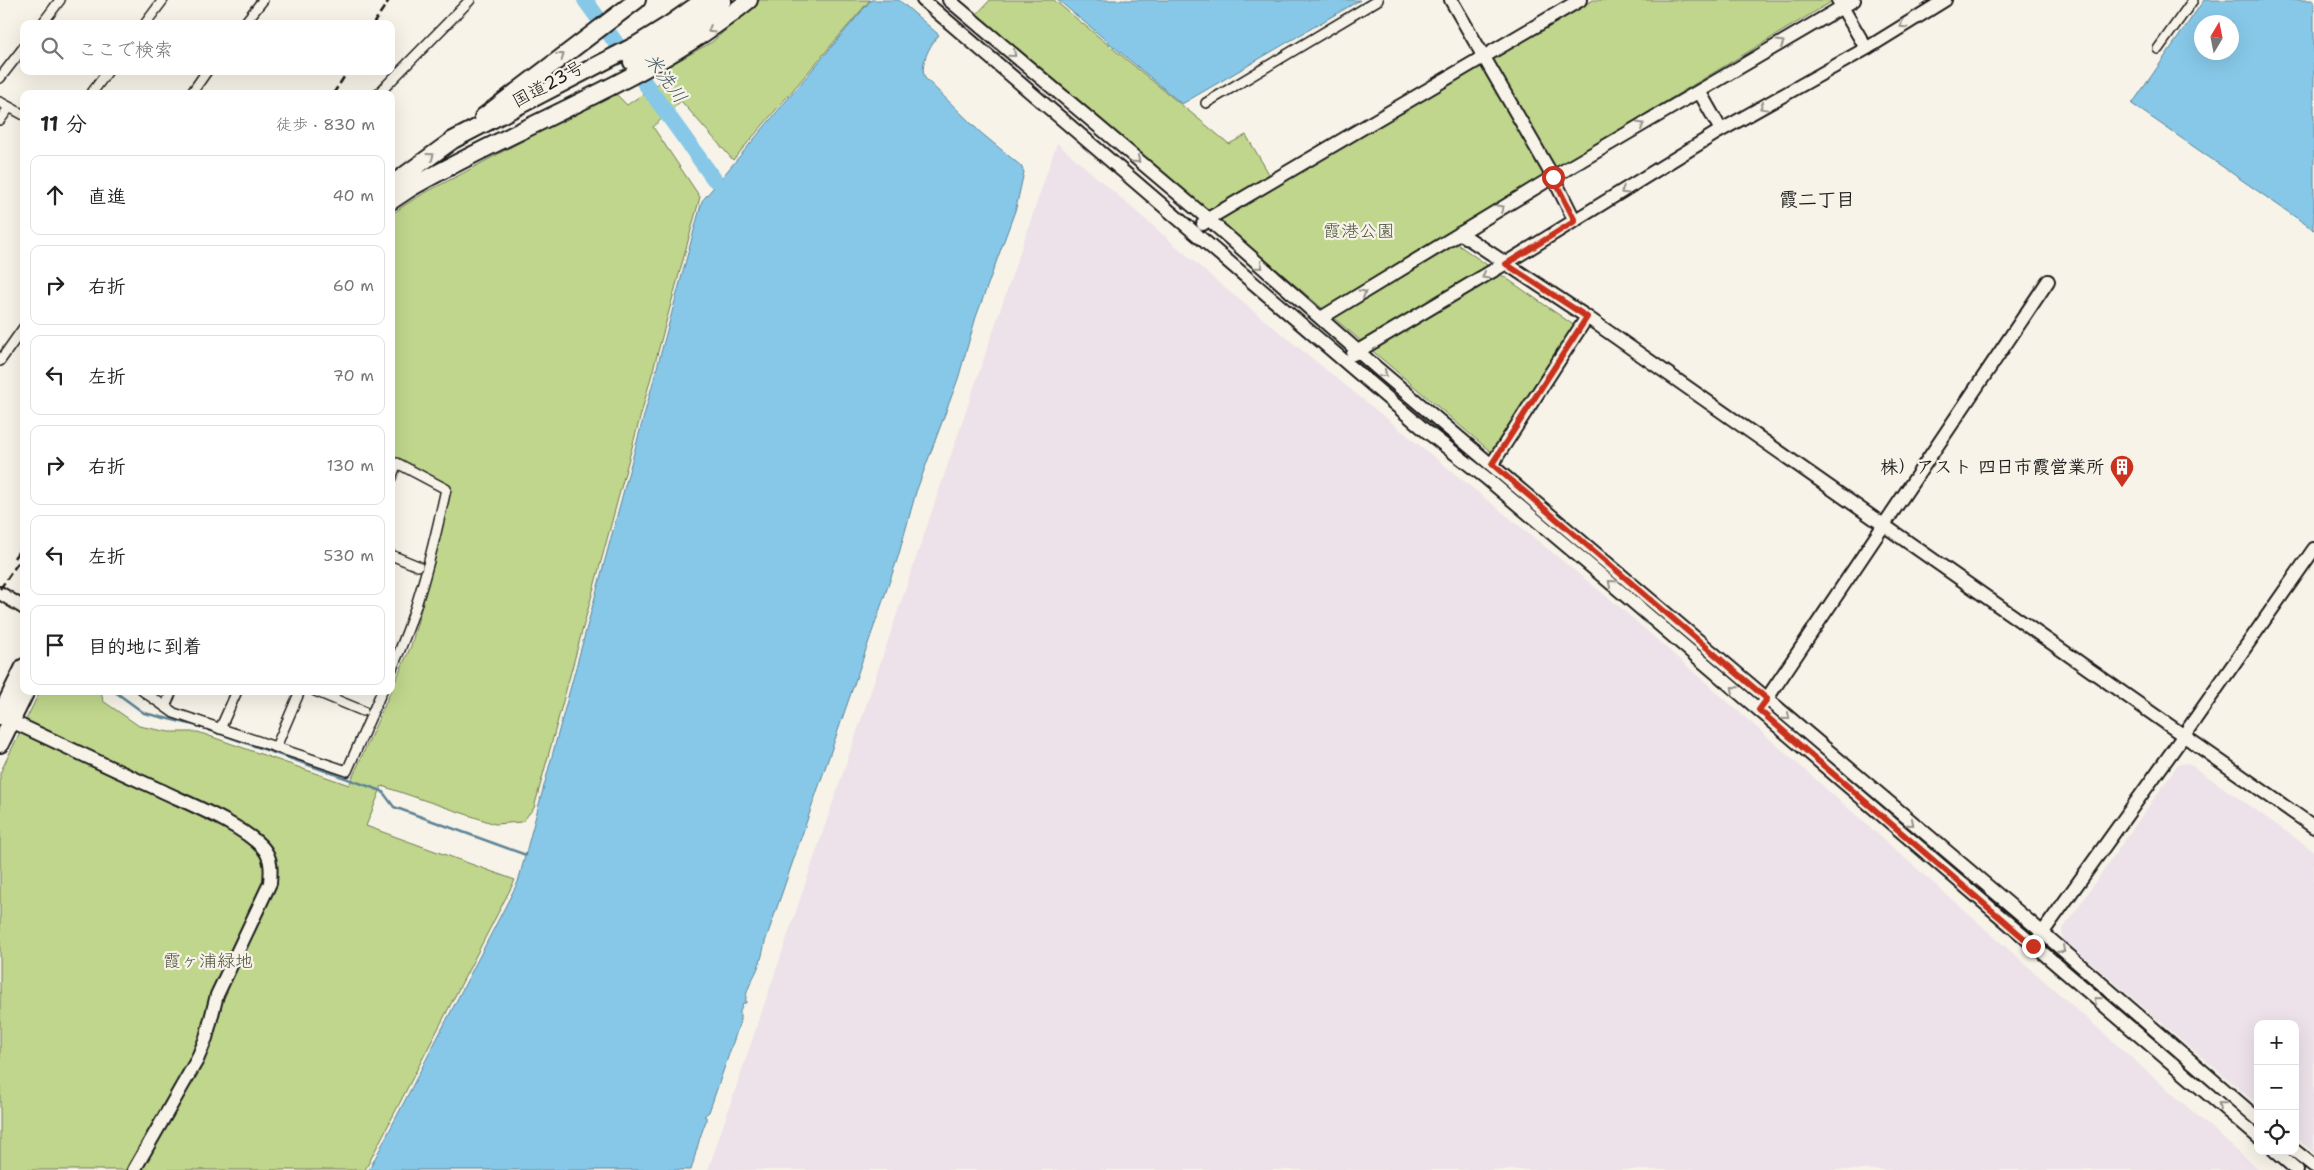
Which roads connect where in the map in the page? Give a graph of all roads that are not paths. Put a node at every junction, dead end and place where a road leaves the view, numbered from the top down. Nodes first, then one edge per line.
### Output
1 (60, 0) edge
2 (163, 0) edge
3 (263, 0) edge
4 (470, 0) edge
5 (637, 0) edge
6 (723, 0) edge
7 (749, 0) edge
8 (923, 0) edge
9 (949, 0) edge
10 (1378, 0) edge
11 (1452, 0) edge
12 (1580, 0) edge
13 (1854, 0) edge
14 (1945, 0) edge
15 (2193, 0) edge
16 (1840, 4) edge
17 (704, 5) edge
18 (45, 20) edge
19 (148, 20) edge
20 (247, 20) edge
21 (1866, 48) junction
22 (2158, 49) dead end
23 (20, 51) edge
24 (644, 54) junction
25 (1484, 56) junction
26 (612, 72) junction
27 (105, 75) edge
28 (204, 75) edge
29 (0, 78) edge
30 (94, 90) edge
31 (194, 90) edge
32 (382, 90) edge
33 (1699, 91) junction
34 (0, 102) edge
35 (1206, 103) dead end
36 (9, 108) junction
37 (20, 113) edge
38 (0, 120) edge
39 (1721, 130) junction
40 (453, 140) junction
41 (1553, 177) junction
42 (395, 182) edge
43 (395, 198) edge
44 (1208, 219) junction
45 (1575, 221) junction
46 (1196, 232) junction
47 (1460, 233) junction
48 (1506, 264) junction
49 (2048, 281) dead end
50 (1587, 317) junction
51 (1321, 318) junction
52 (20, 333) edge
53 (1358, 351) junction
54 (1343, 359) junction
55 (0, 361) edge
56 (1492, 464) junction
57 (395, 469) edge
58 (1884, 525) junction
59 (2314, 549) edge
60 (395, 559) edge
61 (418, 566) dead end
62 (0, 593) edge
63 (20, 606) edge
64 (395, 662) edge
65 (20, 679) edge
66 (23, 695) edge
67 (148, 695) edge
68 (170, 695) edge
69 (235, 695) edge
70 (298, 695) edge
71 (335, 695) edge
72 (380, 695) edge
73 (1767, 699) junction
74 (165, 707) junction
75 (1759, 710) junction
76 (363, 711) dead end
77 (6, 719) edge
78 (220, 729) junction
79 (2184, 735) junction
80 (0, 744) edge
81 (276, 747) junction
82 (2314, 827) edge
83 (2043, 933) junction
84 (2033, 946) junction
85 (2254, 1116) edge
86 (2254, 1134) edge
87 (2299, 1153) edge
88 (2279, 1155) edge
89 (2314, 1166) edge
90 (134, 1170) edge
91 (2296, 1170) edge

1 - 18 street
2 - 19 street
3 - 20 street
4 - 32 street
40 -> 5 highway, 国道23号
6 - 17 highway, 国道23号
7 -> 24 highway
8 - 46 street
9 -> 44 street
10 - 35 street
11 - 25 street
12 - 25 street
13 - 16 street
14 -> 21 street
15 - 22 street
16 - 21 street
33 -> 16 street
17 - 24 highway, 国道23号
21 -> 39 street
23 - 29 street
24 - 26 highway, 国道23号
25 - 41 street
25 - 44 street
26 - 40 highway, 国道23号
26 - 43 highway
27 - 30 street
28 - 31 street
33 - 39 street
41 -> 33 street
34 - 36 street
36 - 37 street
36 - 38 street
39 -> 45 street
42 -> 40 highway, 国道23号
41 - 45 street
47 -> 41 street
44 - 46 street
44 -> 51 street
45 - 48 street
46 - 54 street
47 - 48 street
51 -> 47 street
48 - 50 street
48 -> 53 street
49 - 58 street
50 - 56 street
50 - 58 street
51 - 53 street
51 - 54 street
52 - 55 street
53 - 54 street
53 -> 56 street
75 -> 54 street
56 - 73 street
57 - 64 street
58 - 73 street
58 - 79 street
59 - 79 street
60 - 61 street
62 - 63 street
65 - 77 highway
66 - 77 highway
67 - 74 street
68 - 74 street
69 - 78 street
70 - 81 street
71 - 76 street
72 - 81 street
73 - 75 street
73 -> 83 street
74 - 78 street
75 - 84 street
77 - 80 highway
77 - 90 street
78 - 81 street
79 - 82 street
79 - 83 street
83 - 84 street
83 -> 85 street
86 -> 84 street
87 - 89 street
88 - 91 street

